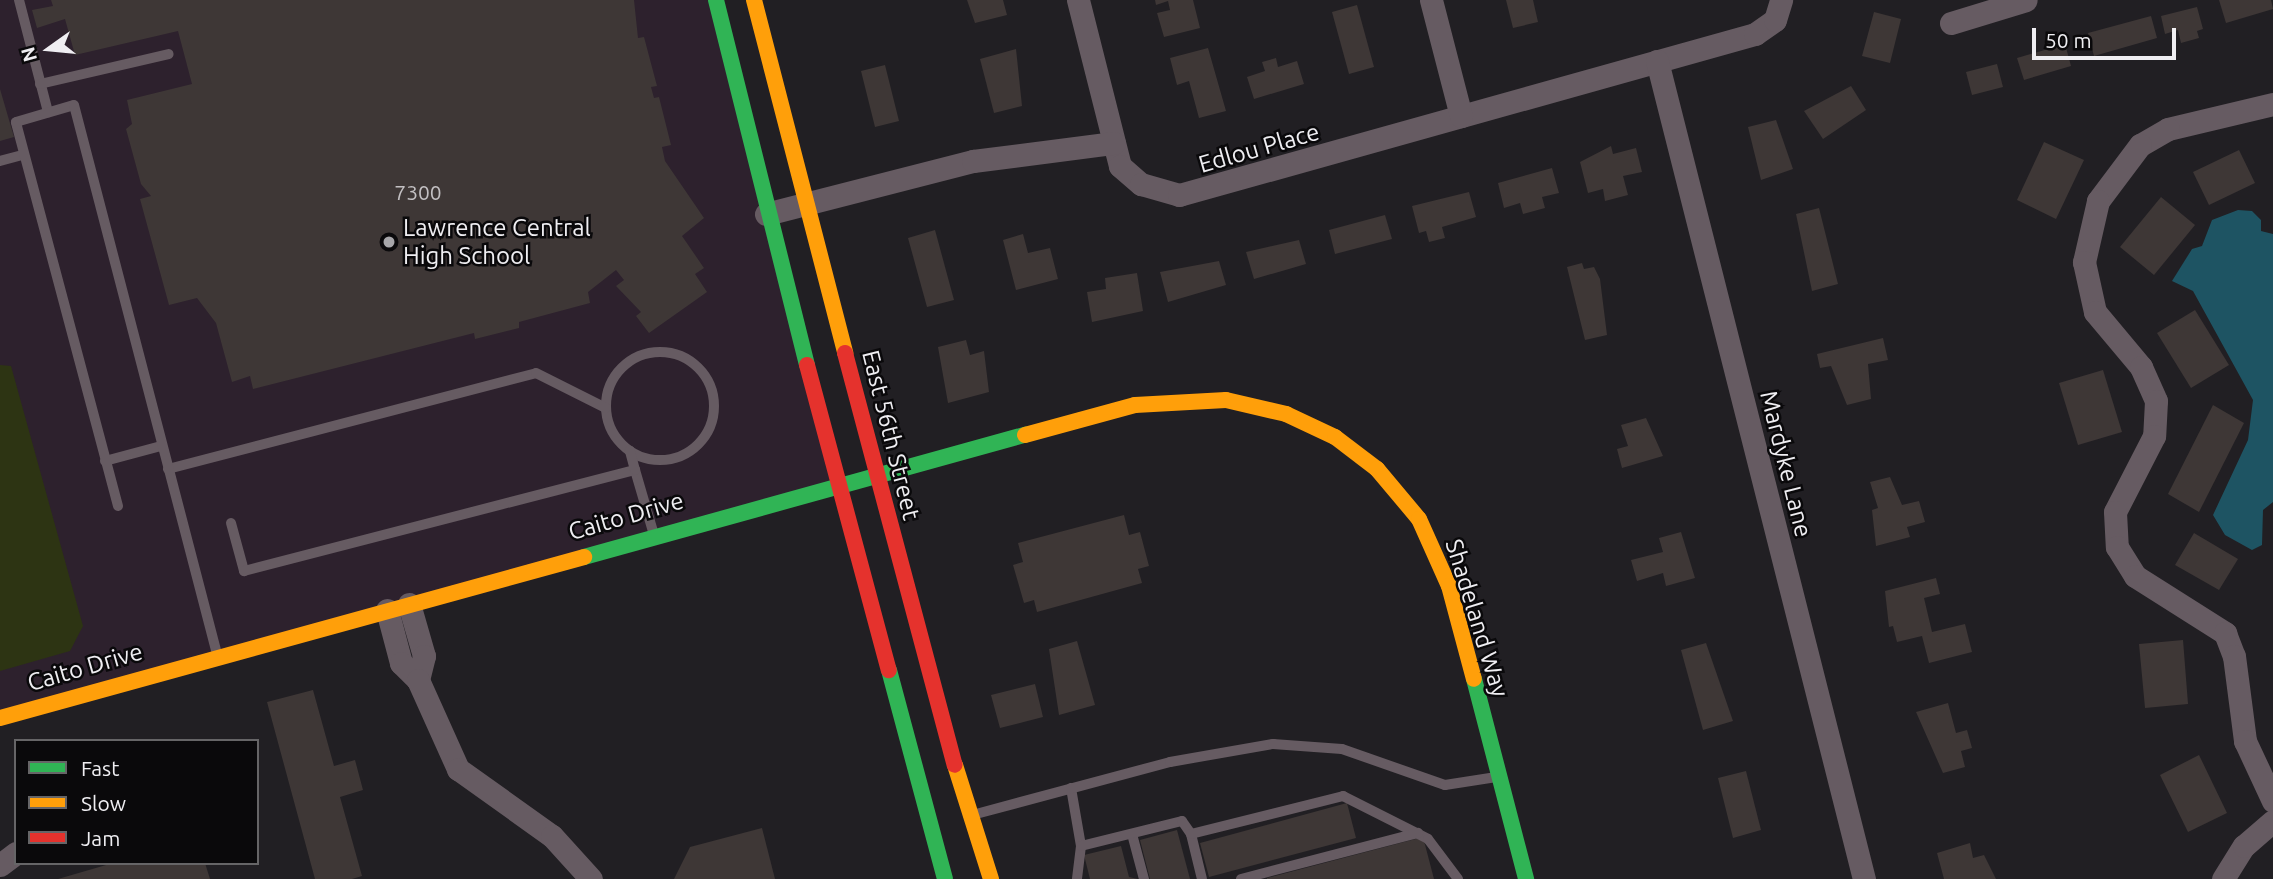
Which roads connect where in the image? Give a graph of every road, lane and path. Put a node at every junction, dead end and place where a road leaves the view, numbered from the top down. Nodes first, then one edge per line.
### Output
1 (19, 0) edge
2 (716, 0) edge
3 (754, 0) edge
4 (1078, 0) edge
5 (1431, 0) edge
6 (2026, 0) edge
7 (1780, 8) edge
8 (1951, 23) dead end
9 (169, 54) dead end
10 (1657, 61) junction
11 (40, 84) junction
12 (2273, 104) edge
13 (48, 112) junction
14 (1461, 116) junction
15 (1114, 143) junction
16 (23, 155) junction
17 (0, 161) edge
18 (808, 203) junction
19 (766, 214) junction
20 (606, 408) junction
21 (162, 446) junction
22 (630, 451) junction
23 (105, 461) junction
24 (168, 470) junction
25 (635, 470) junction
26 (878, 473) junction
27 (858, 479) joint
28 (840, 484) junction
29 (118, 506) dead end
30 (231, 523) dead end
31 (654, 536) junction
32 (398, 607) junction
33 (217, 657) junction
34 (0, 718) edge
35 (1499, 776) junction
36 (1071, 788) junction
37 (2273, 801) edge
38 (972, 815) junction
39 (2273, 821) edge
40 (1418, 832) junction
41 (1132, 834) junction
42 (1191, 834) junction
43 (1081, 846) junction
44 (591, 879) edge
45 (945, 879) edge
46 (991, 879) edge
47 (1077, 879) edge
48 (1144, 879) edge
49 (1202, 879) edge
50 (1241, 879) edge
51 (1458, 879) edge
52 (1526, 879) edge
53 (1864, 879) edge
54 (2223, 879) edge

1 - 11 lane
2 - 19 street
3 - 18 street, East 56th Street
4 - 15 street, Edlou Place
5 - 14 street
6 - 8 street
7 - 10 street, Edlou Place
9 - 11 lane
10 - 14 street, Edlou Place
10 - 53 street, Mardyke Lane
11 - 13 lane
12 - 37 street
13 - 16 lane
13 - 21 lane
14 - 15 street, Edlou Place
15 - 18 street
16 - 17 lane
16 - 23 lane
18 - 19 street
18 - 26 street, East 56th Street
19 - 28 street
20 - 22 lane
20 - 22 lane
20 - 24 lane
21 - 23 lane
21 - 24 lane
22 - 25 lane
23 - 29 lane
24 - 33 lane
25 - 30 lane
25 - 31 lane
26 - 27 street, Shadeland Way
26 - 35 street, Shadeland Way
26 - 38 street, East 56th Street
27 - 28 street, Caito Drive
28 - 31 street, Caito Drive
28 - 45 street
31 - 32 street, Caito Drive
32 - 33 street, Caito Drive
32 - 44 street
33 - 34 street, Caito Drive
35 - 36 lane
35 - 52 street, Shadeland Way
36 - 38 lane
36 - 43 lane
38 - 46 street, East 56th Street
39 - 54 street
40 - 42 lane
40 - 50 lane
40 - 51 lane
41 - 42 lane
41 - 43 lane
41 - 48 lane
42 - 49 lane
43 - 47 lane

